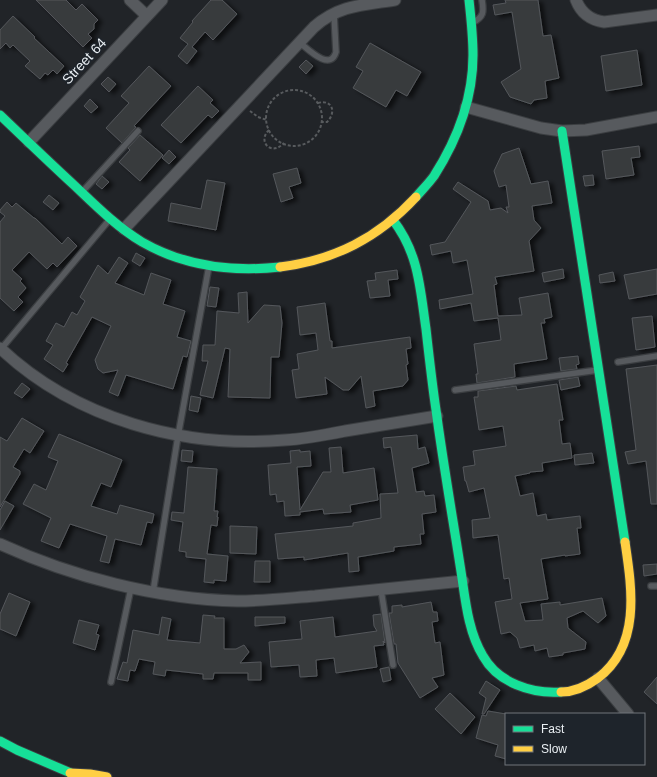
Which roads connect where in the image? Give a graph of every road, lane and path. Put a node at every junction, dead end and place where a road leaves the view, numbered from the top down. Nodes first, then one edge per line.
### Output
1 (130, 0) edge
2 (162, 0) edge
3 (395, 0) edge
4 (468, 0) edge
5 (482, 0) edge
6 (576, 0) edge
7 (334, 13) junction
8 (657, 15) edge
9 (147, 16) junction
10 (472, 23) junction
11 (299, 42) junction
12 (243, 102) junction
13 (318, 103) junction
14 (466, 106) junction
15 (0, 115) edge
16 (657, 117) edge
17 (267, 120) junction
18 (322, 122) junction
19 (269, 130) junction
20 (138, 131) dead end
21 (562, 131) junction
22 (29, 142) junction
23 (284, 143) junction
24 (82, 192) junction
25 (110, 219) junction
26 (393, 220) junction
27 (124, 229) junction
28 (209, 266) junction
29 (1, 351) edge
30 (657, 356) edge
31 (618, 362) dead end
32 (599, 370) junction
33 (455, 390) dead end
34 (437, 416) junction
35 (178, 436) junction
36 (0, 544) edge
37 (463, 581) junction
38 (131, 588) junction
39 (381, 590) junction
40 (153, 592) junction
41 (393, 665) dead end
42 (598, 678) junction
43 (111, 682) dead end
44 (627, 713) edge
45 (0, 741) edge
46 (70, 773) junction
47 (80, 777) edge
48 (108, 777) edge

1 - 9 street
2 - 9 street, Street 64
3 - 7 street
4 - 10 main road
5 - 10 lane
6 - 8 street
7 - 11 street
7 - 11 lane
9 - 22 street, Street 64
10 - 14 main road
11 - 12 street
12 - 17 path
12 - 27 street
13 - 17 path
13 - 18 path
13 - 18 path
14 - 21 street
14 - 26 main road
15 - 22 main road
16 - 21 street
17 - 19 path
18 - 23 path
19 - 23 path
19 - 23 path
20 - 24 lane
21 - 32 main road
22 - 24 main road
24 - 25 main road
25 - 27 main road
25 - 29 lane
26 - 28 main road
26 - 34 main road
27 - 28 main road
28 - 35 lane
29 - 35 street
30 - 31 lane
32 - 33 lane
32 - 42 main road
34 - 35 street
34 - 37 main road
35 - 40 lane
36 - 38 street
37 - 39 street
37 - 42 main road
38 - 40 street
38 - 43 lane
39 - 40 street
39 - 41 lane
42 - 44 street
45 - 46 main road
46 - 47 main road
46 - 48 main road

